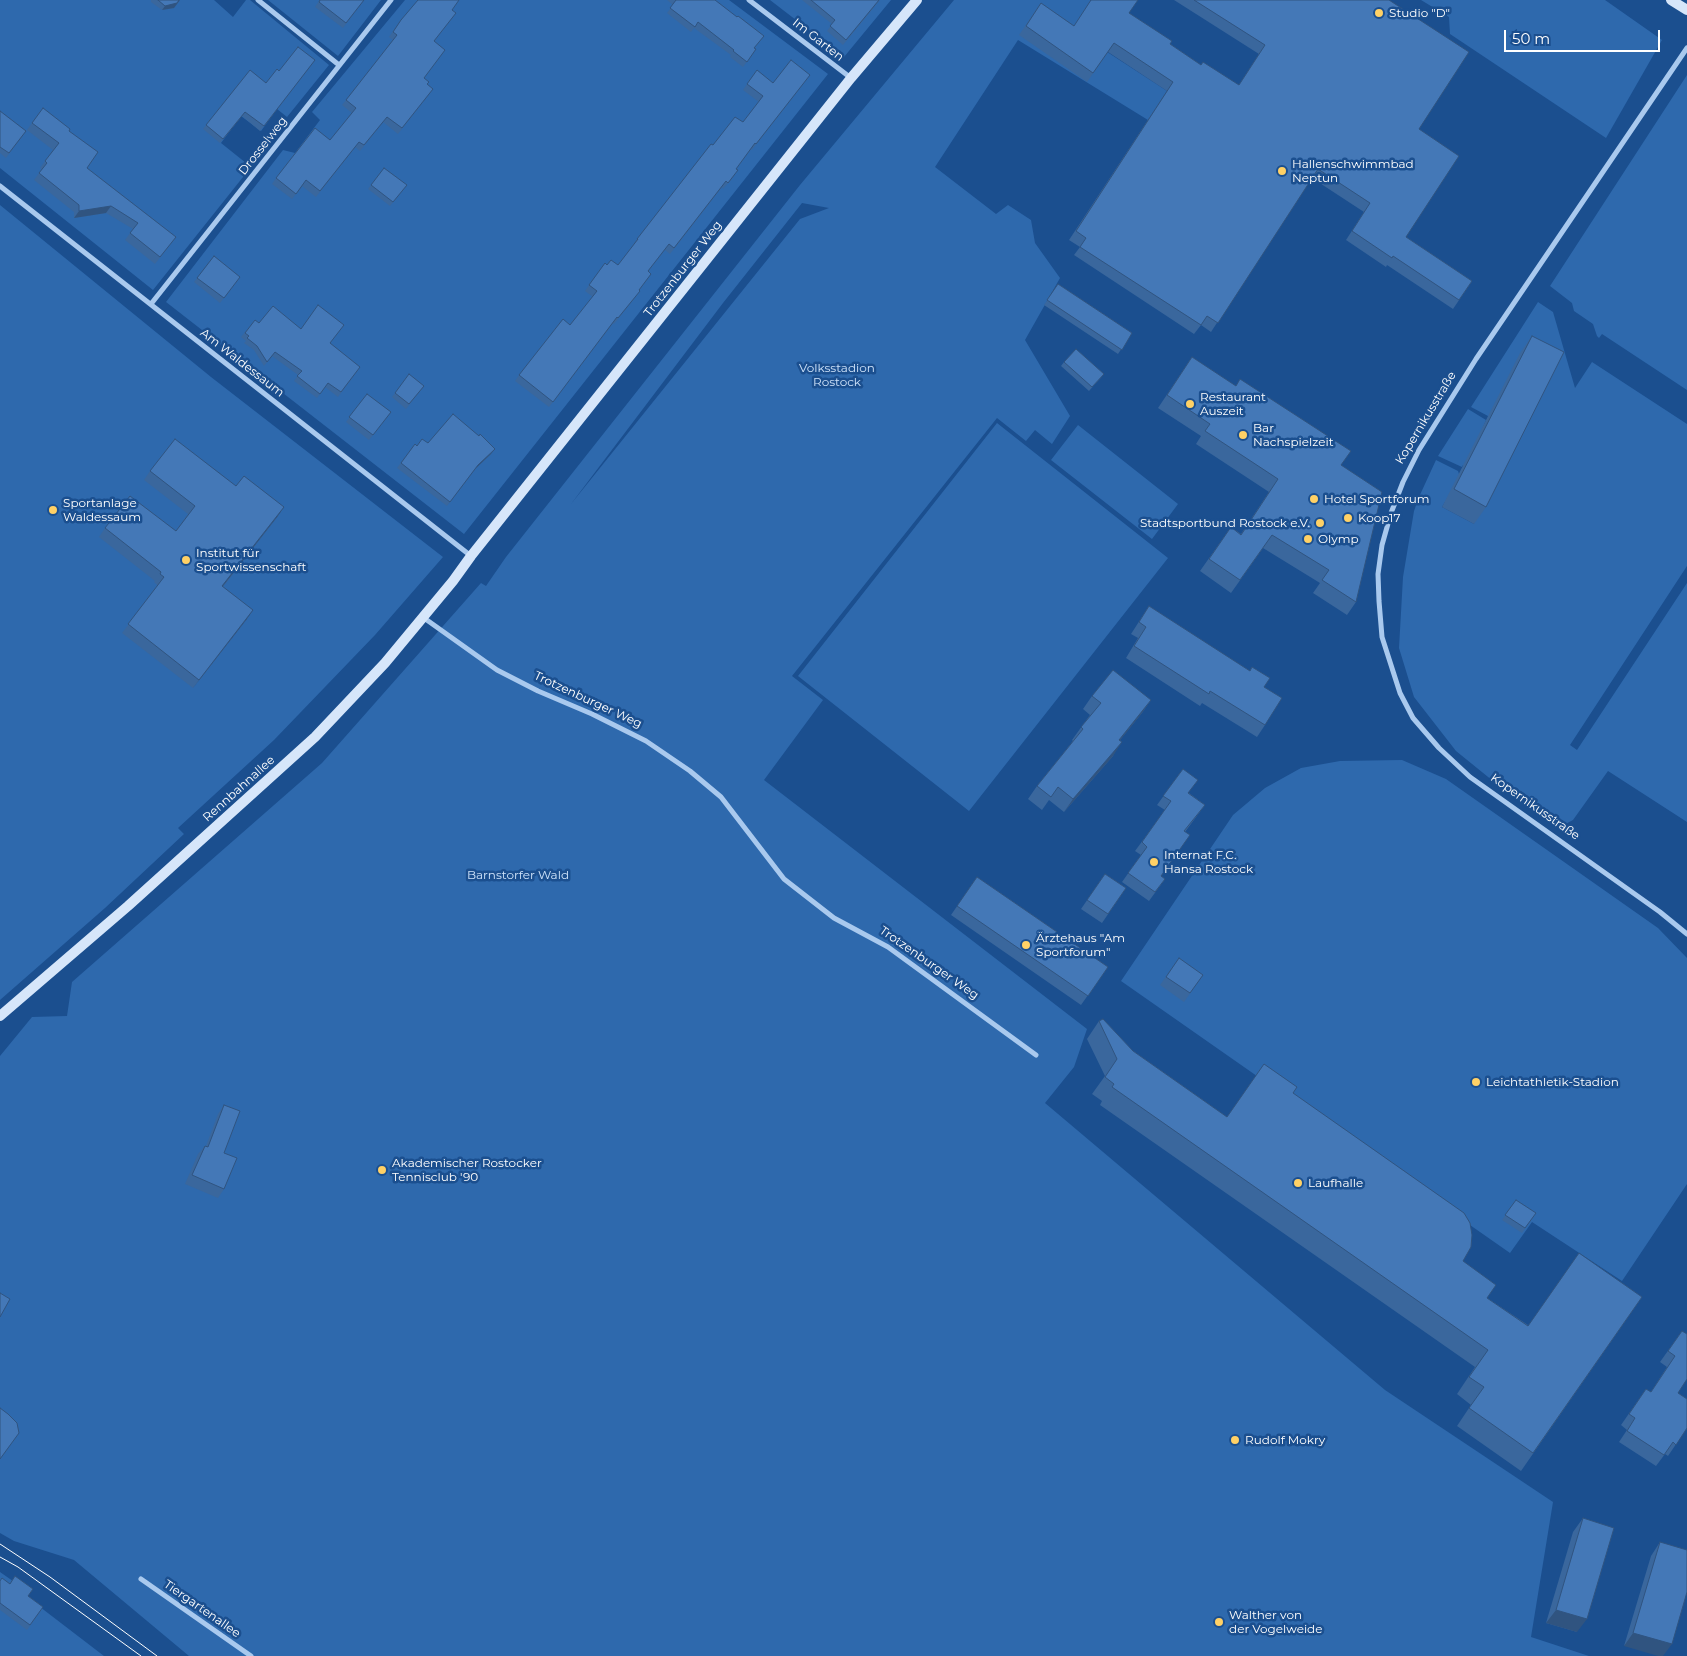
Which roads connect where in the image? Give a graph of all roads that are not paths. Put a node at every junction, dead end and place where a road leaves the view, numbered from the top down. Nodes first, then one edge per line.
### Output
1 (258, 0) edge
2 (391, 0) edge
3 (749, 0) edge
4 (917, 0) edge
5 (1671, 0) edge
6 (1687, 10) edge
7 (1687, 48) edge
8 (339, 65) junction
9 (851, 78) junction
10 (0, 186) edge
11 (151, 304) junction
12 (471, 556) junction
13 (424, 618) junction
14 (1687, 934) edge
15 (0, 1016) edge
16 (1036, 1055) dead end
17 (141, 1579) dead end
18 (251, 1656) edge

1 - 8 street
2 - 8 street, Drosselweg
3 - 9 street, Im Garten
4 - 9 street, Trotzenburger Weg
5 - 6 street
7 - 14 street, Kopernikusstraße
8 - 11 street, Drosselweg
9 - 12 street, Trotzenburger Weg
10 - 11 street, Am Waldessaum
11 - 12 street, Am Waldessaum
12 - 13 street, Rennbahnallee
13 - 15 street, Rennbahnallee
13 - 16 street, Trotzenburger Weg
17 - 18 street, Tiergartenallee

